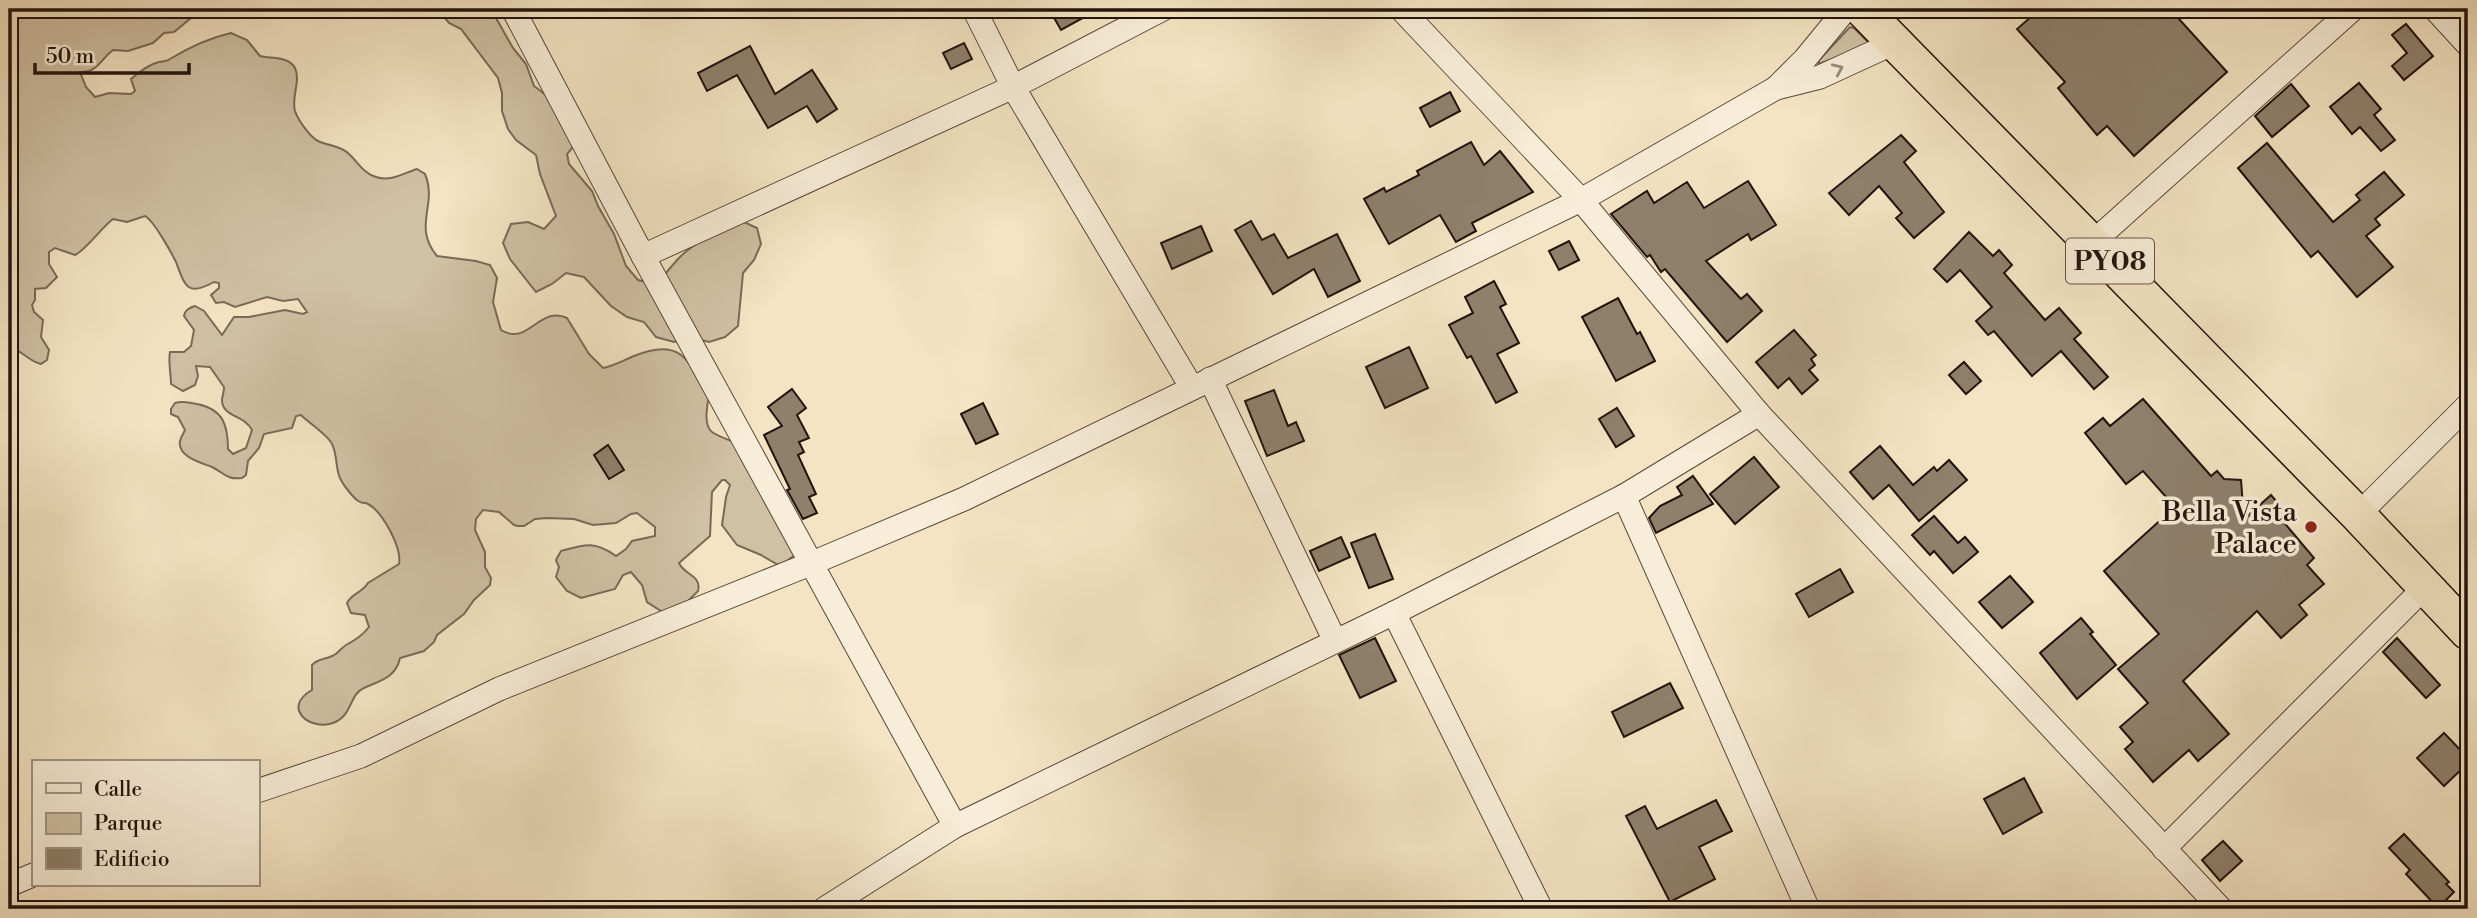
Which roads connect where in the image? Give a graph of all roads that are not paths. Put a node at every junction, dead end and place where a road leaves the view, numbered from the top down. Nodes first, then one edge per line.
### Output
1 (513, 9) edge
2 (975, 9) edge
3 (1163, 9) edge
4 (1401, 9) edge
5 (2353, 9) edge
6 (2435, 9) edge
7 (1865, 11) edge
8 (1896, 42) junction
9 (2468, 45) edge
10 (1013, 87) junction
11 (1776, 88) junction
12 (1581, 200) junction
13 (2092, 243) junction
14 (643, 256) junction
15 (1201, 383) junction
16 (2468, 405) edge
17 (1759, 414) junction
18 (1624, 496) junction
19 (2358, 515) junction
20 (810, 564) junction
21 (2426, 586) junction
22 (1394, 612) junction
23 (2468, 632) edge
24 (1335, 641) junction
25 (259, 790) edge
26 (955, 826) junction
27 (2164, 849) junction
28 (32, 875) edge
29 (9, 885) edge
30 (824, 909) edge
31 (1541, 909) edge
32 (1808, 909) edge
33 (2221, 909) edge

1 - 14 street
2 - 10 street
3 - 10 street
4 - 12 street
5 - 13 street
6 - 9 street
7 - 8 highway, PY08
7 - 11 street
11 -> 8 street
8 - 13 highway, PY08
10 - 14 street
10 - 15 street
11 - 12 street
12 - 15 street
12 - 17 street
13 - 19 highway, PY08
14 - 20 street
15 - 20 street
15 - 24 street
16 - 19 street
17 - 18 street
17 - 27 street
18 - 22 street
18 - 32 street
19 - 21 highway, PY08
20 - 25 street
20 - 26 street
21 - 23 highway, PY08
21 - 27 street
22 - 24 street
22 - 31 street
24 - 26 street
26 - 30 street
27 - 33 street
28 - 29 street

